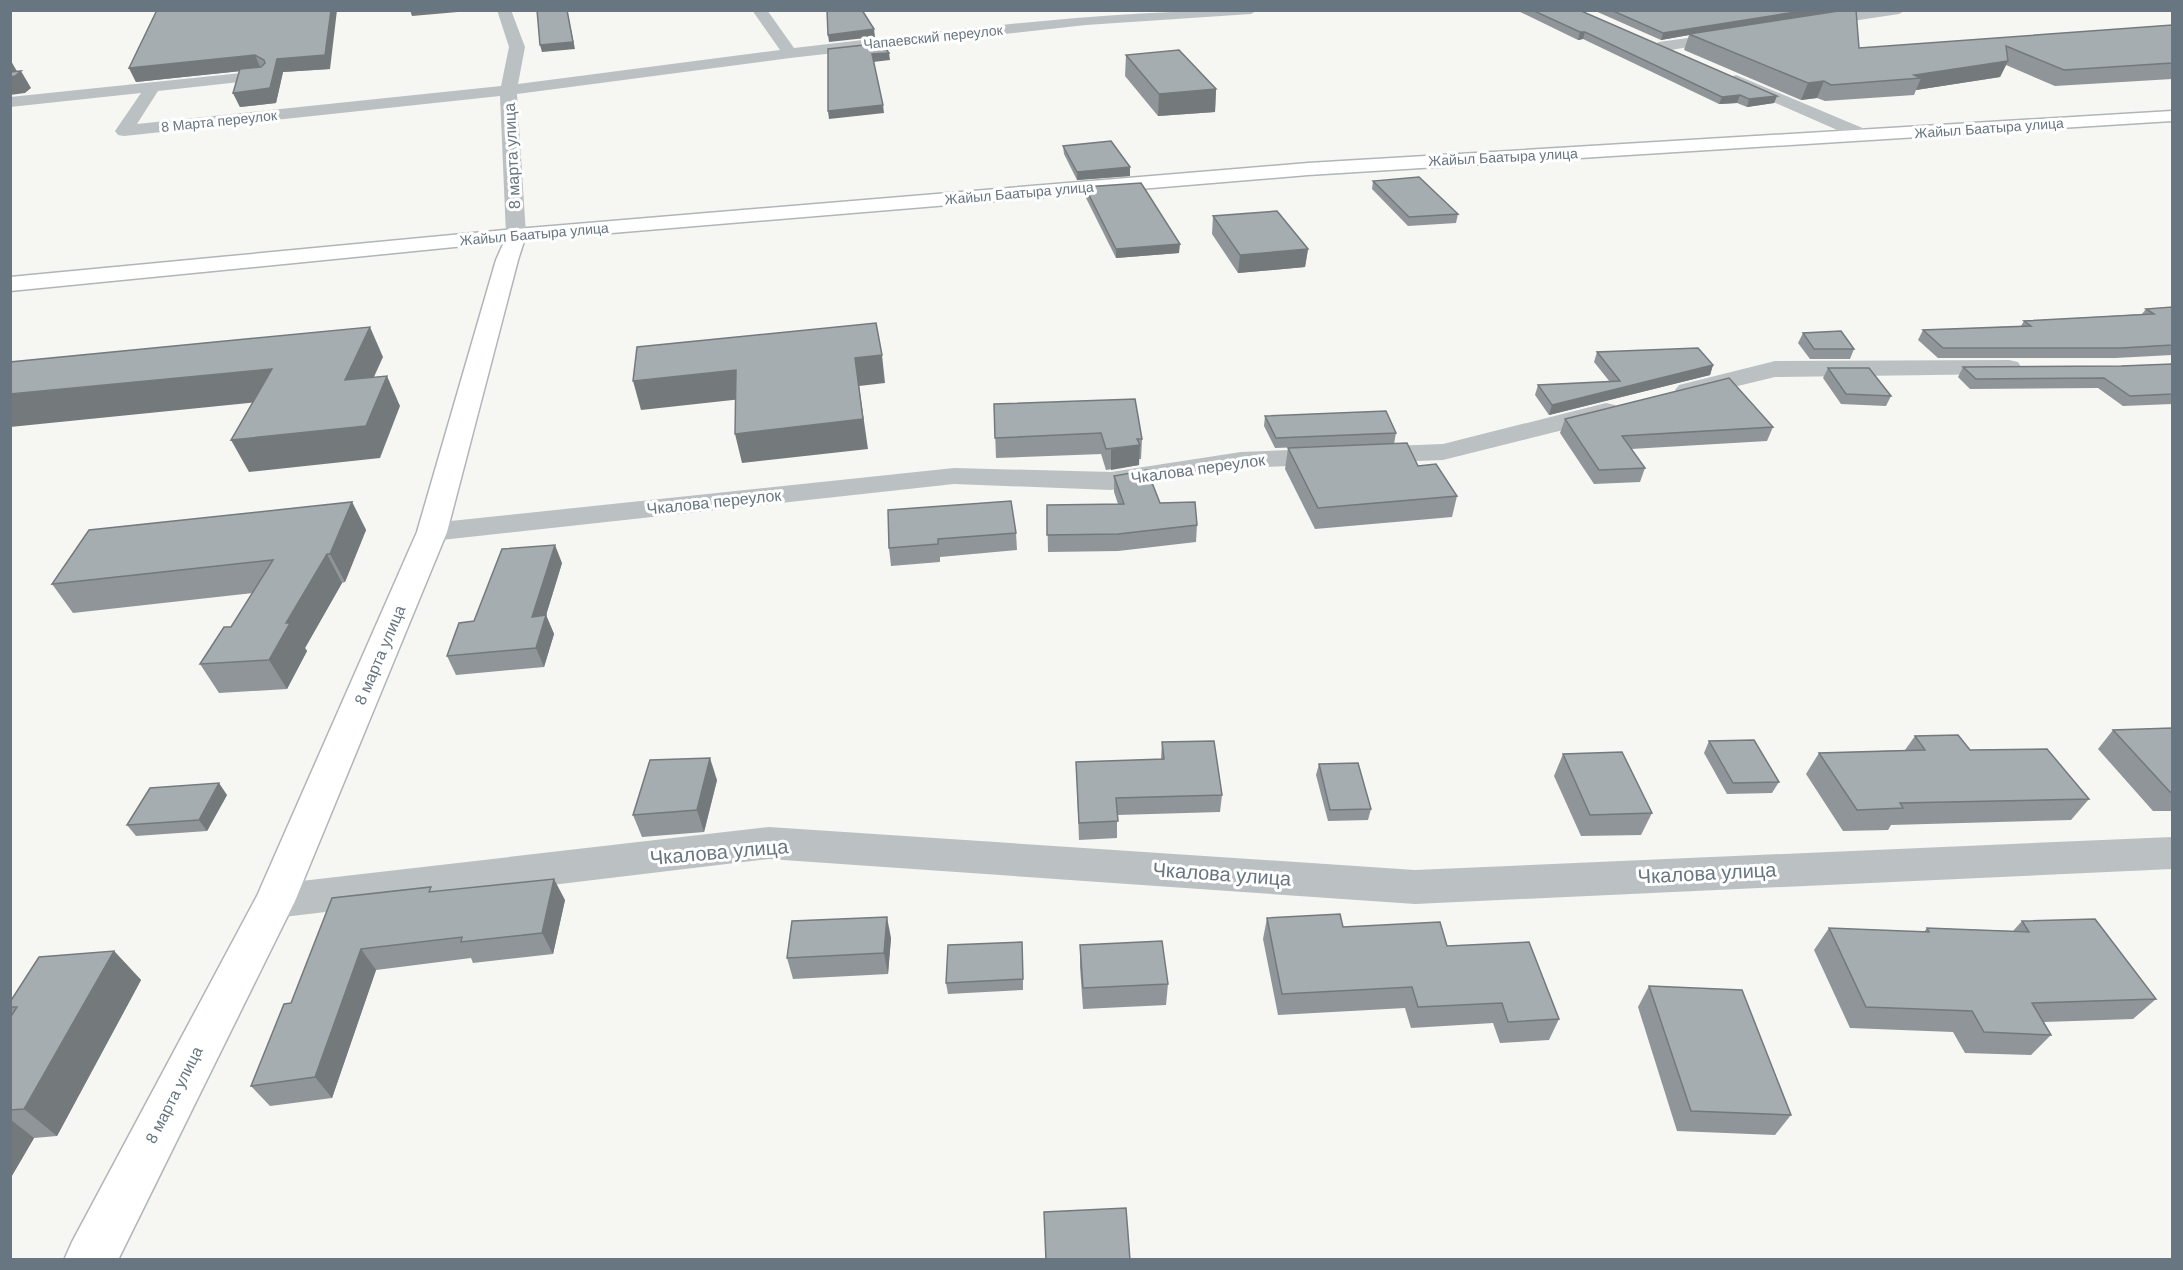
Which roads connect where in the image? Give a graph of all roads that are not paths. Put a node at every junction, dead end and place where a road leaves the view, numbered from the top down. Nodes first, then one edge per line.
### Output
1 (504, 10) edge
2 (759, 10) edge
3 (1251, 10) edge
4 (1899, 10) edge
5 (1798, 26) edge
6 (1740, 34) edge
7 (790, 53) junction
8 (1692, 61) edge
9 (1725, 75) edge
10 (261, 76) edge
11 (153, 87) junction
12 (508, 90) junction
13 (10, 102) edge
14 (2172, 116) edge
15 (1866, 136) junction
16 (516, 235) junction
17 (10, 284) edge
18 (2033, 367) edge
19 (1660, 398) edge
20 (1626, 406) edge
21 (432, 532) junction
22 (2172, 853) edge
23 (275, 901) junction
24 (90, 1260) edge

1 - 12 street, 8 марта улица
2 - 7 street
3 - 7 street, Чапаевский переулок
4 - 5 street
6 - 8 street
7 - 12 street, Чапаевский переулок
9 - 15 street
10 - 11 street
11 - 12 street, 8 Марта переулок
11 - 13 street
12 - 16 street, 8 марта улица
14 - 15 main road, Жайыл Баатыра улица
15 - 16 main road, Жайыл Баатыра улица
16 - 17 main road, Жайыл Баатыра улица
16 - 21 main road, 8 марта улица
18 - 19 street
20 - 21 street, Чкалова переулок
21 - 23 main road, 8 марта улица
22 - 23 street, Чкалова улица
23 - 24 main road, 8 марта улица

